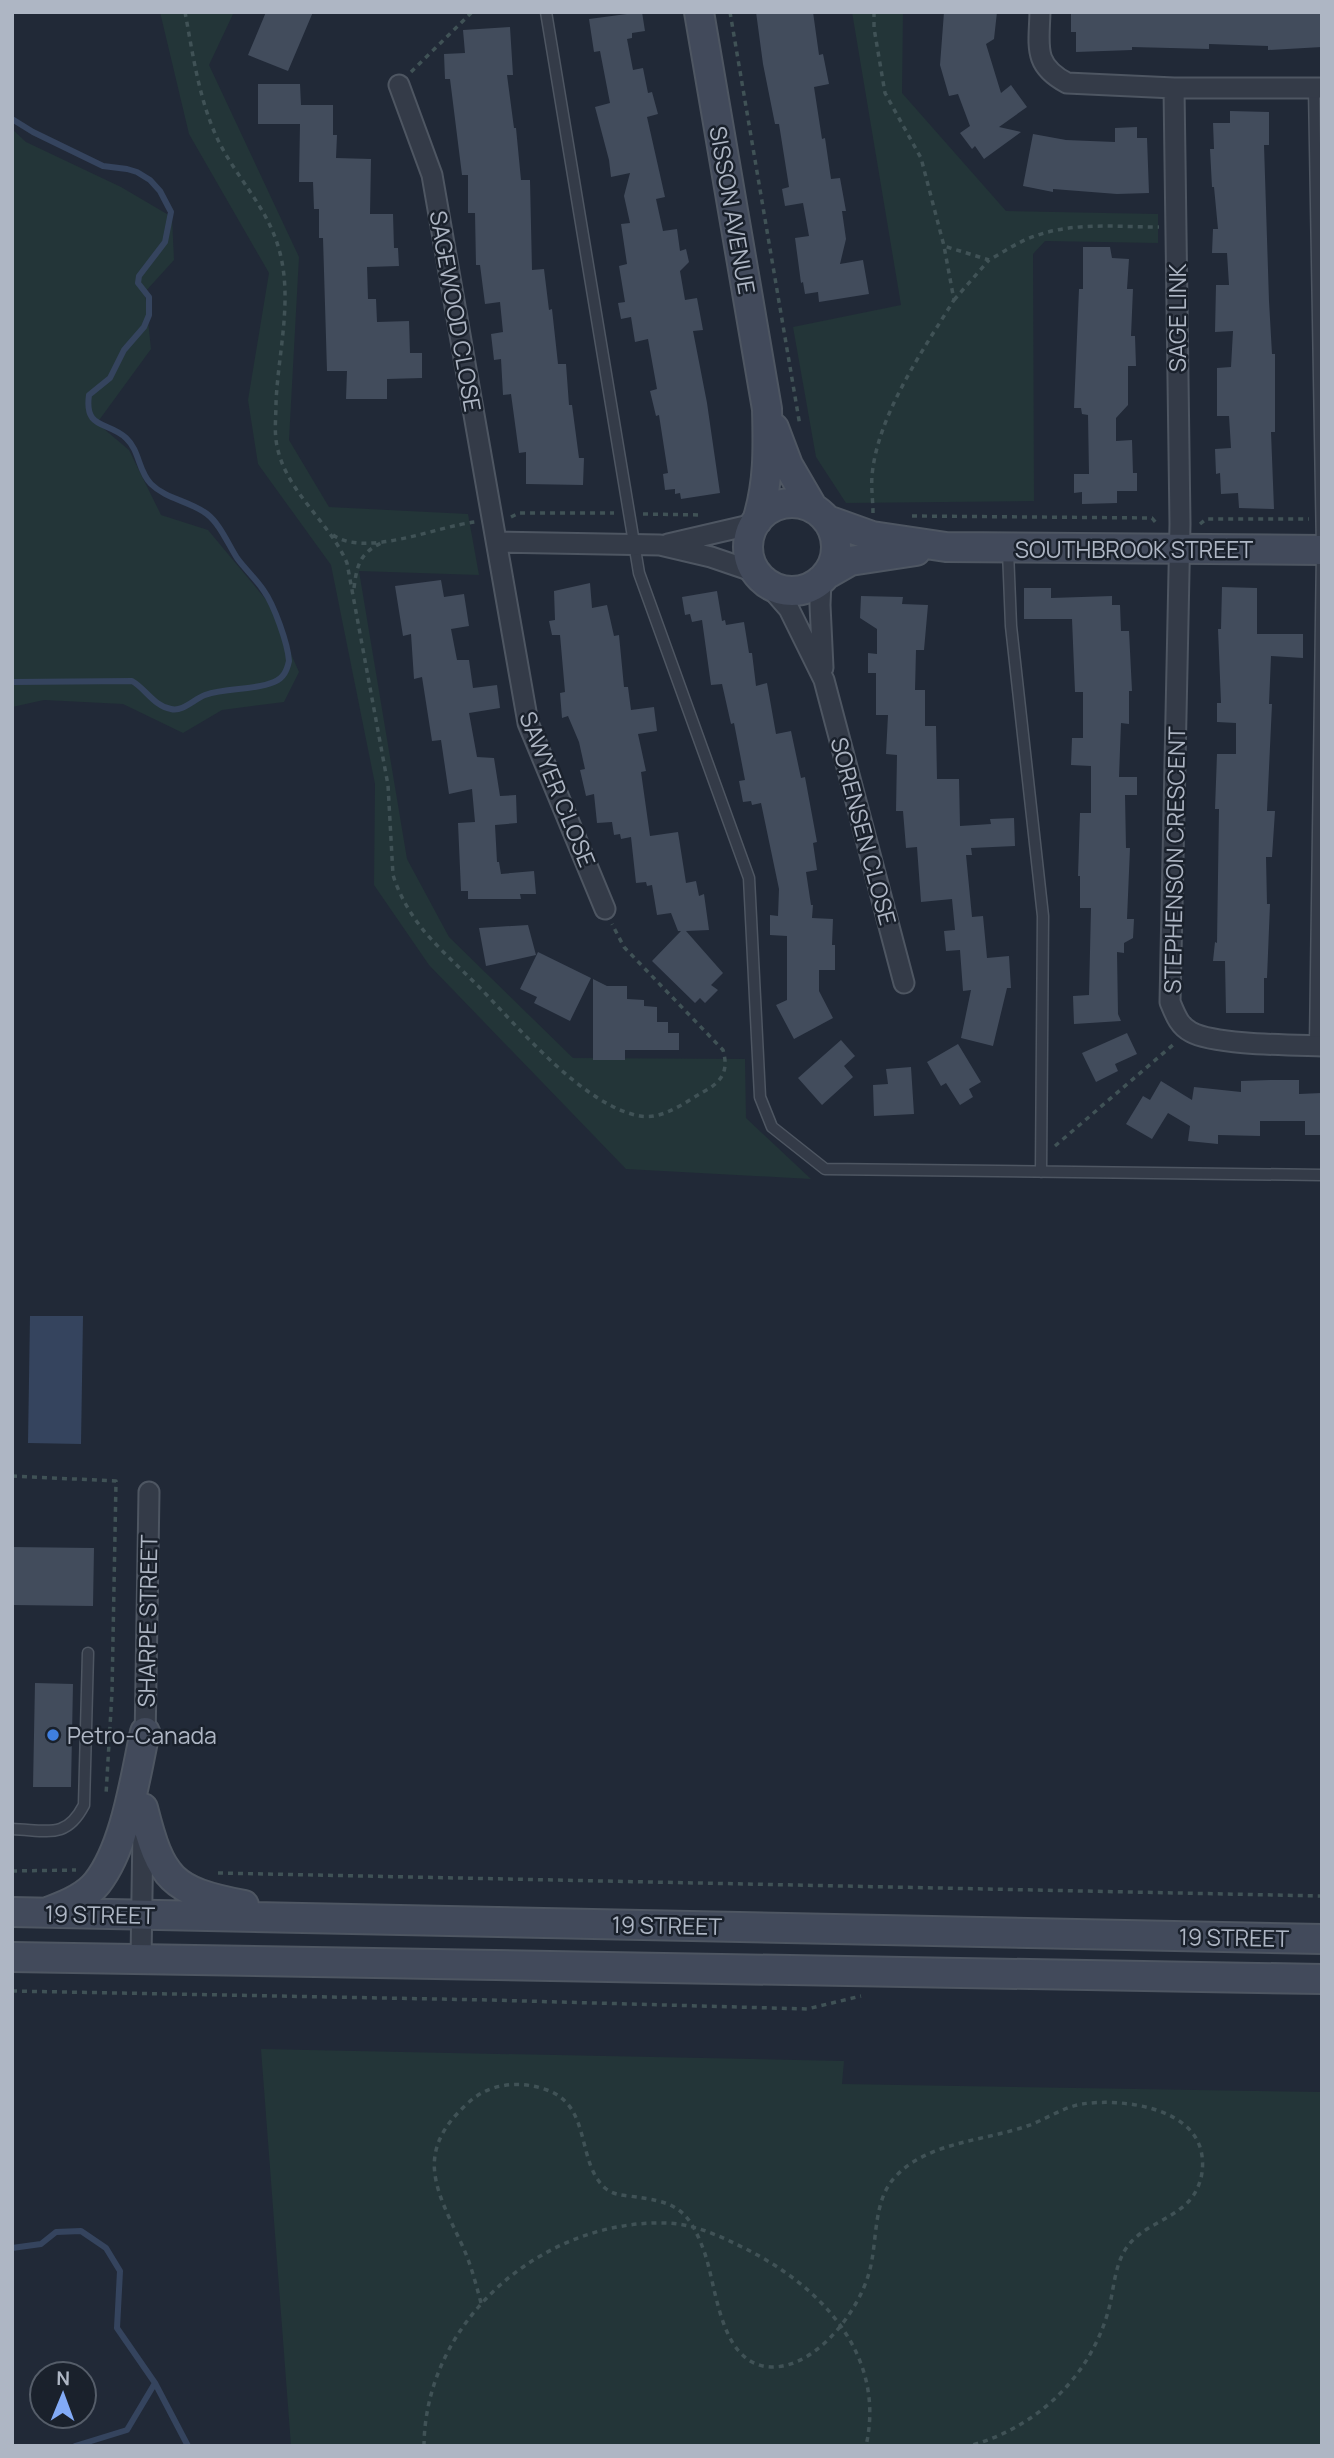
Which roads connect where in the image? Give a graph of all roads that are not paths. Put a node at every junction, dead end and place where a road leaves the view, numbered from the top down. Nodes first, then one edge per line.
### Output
1 (546, 12) edge
2 (699, 12) edge
3 (1040, 12) edge
4 (399, 85) road end
5 (1174, 88) junction
6 (1318, 88) edge
7 (767, 409) junction
8 (821, 514) junction
9 (1321, 519) edge
10 (756, 522) junction
11 (497, 542) junction
12 (635, 544) junction
13 (660, 545) junction
14 (946, 547) junction
15 (1007, 548) junction
16 (1180, 548) junction
17 (1322, 550) edge
18 (825, 577) junction
19 (763, 579) junction
20 (824, 680) junction
21 (605, 909) road end
22 (904, 982) dead end
23 (1318, 1046) edge
24 (1041, 1172) junction
25 (1322, 1175) edge
26 (149, 1492) dead end
27 (88, 1653) dead end
28 (145, 1732) junction
29 (144, 1808) junction
30 (12, 1829) edge
31 (12, 1912) edge
32 (46, 1913) junction
33 (142, 1915) junction
34 (309, 1918) junction
35 (1322, 1939) edge
36 (12, 1957) edge
37 (141, 1959) junction
38 (1322, 1979) edge

1 - 12 lane
2 - 7 main road, SISSON AVENUE
3 - 5 street
4 - 11 street, SAGEWOOD CLOSE
5 - 6 street
5 - 16 street, SAGE LINK
6 - 9 lane
7 - 8 main road, SISSON AVENUE
7 - 10 main road, SISSON AVENUE
8 - 10 main road
8 - 14 main road, SOUTHBROOK STREET
8 - 18 main road
9 - 17 lane
10 - 13 street
10 - 19 main road
11 - 12 street
11 - 21 street, SAWYER CLOSE
12 - 13 street
12 - 24 lane
13 - 19 street
14 - 15 main road, SOUTHBROOK STREET
14 - 18 main road, SOUTHBROOK STREET
15 - 16 main road, SOUTHBROOK STREET
15 - 24 lane
16 - 17 main road, SOUTHBROOK STREET
16 - 23 street, STEPHENSON CRESCENT
17 - 23 lane
18 - 19 main road
18 - 20 street, SORENSEN CLOSE
19 - 20 street, SORENSEN CLOSE
20 - 22 street, SORENSEN CLOSE
24 - 25 lane
26 - 28 street, SHARPE STREET
27 - 30 lane
28 - 29 street, SHARPE STREET
28 - 32 main road
29 - 33 street, SHARPE STREET
29 - 34 main road
31 - 32 main road, 19 STREET
32 - 33 main road, 19 STREET
33 - 34 main road, 19 STREET
33 - 37 street, SHARPE STREET
34 - 35 main road, 19 STREET
36 - 37 main road, 19 STREET
37 - 38 main road, 19 STREET

